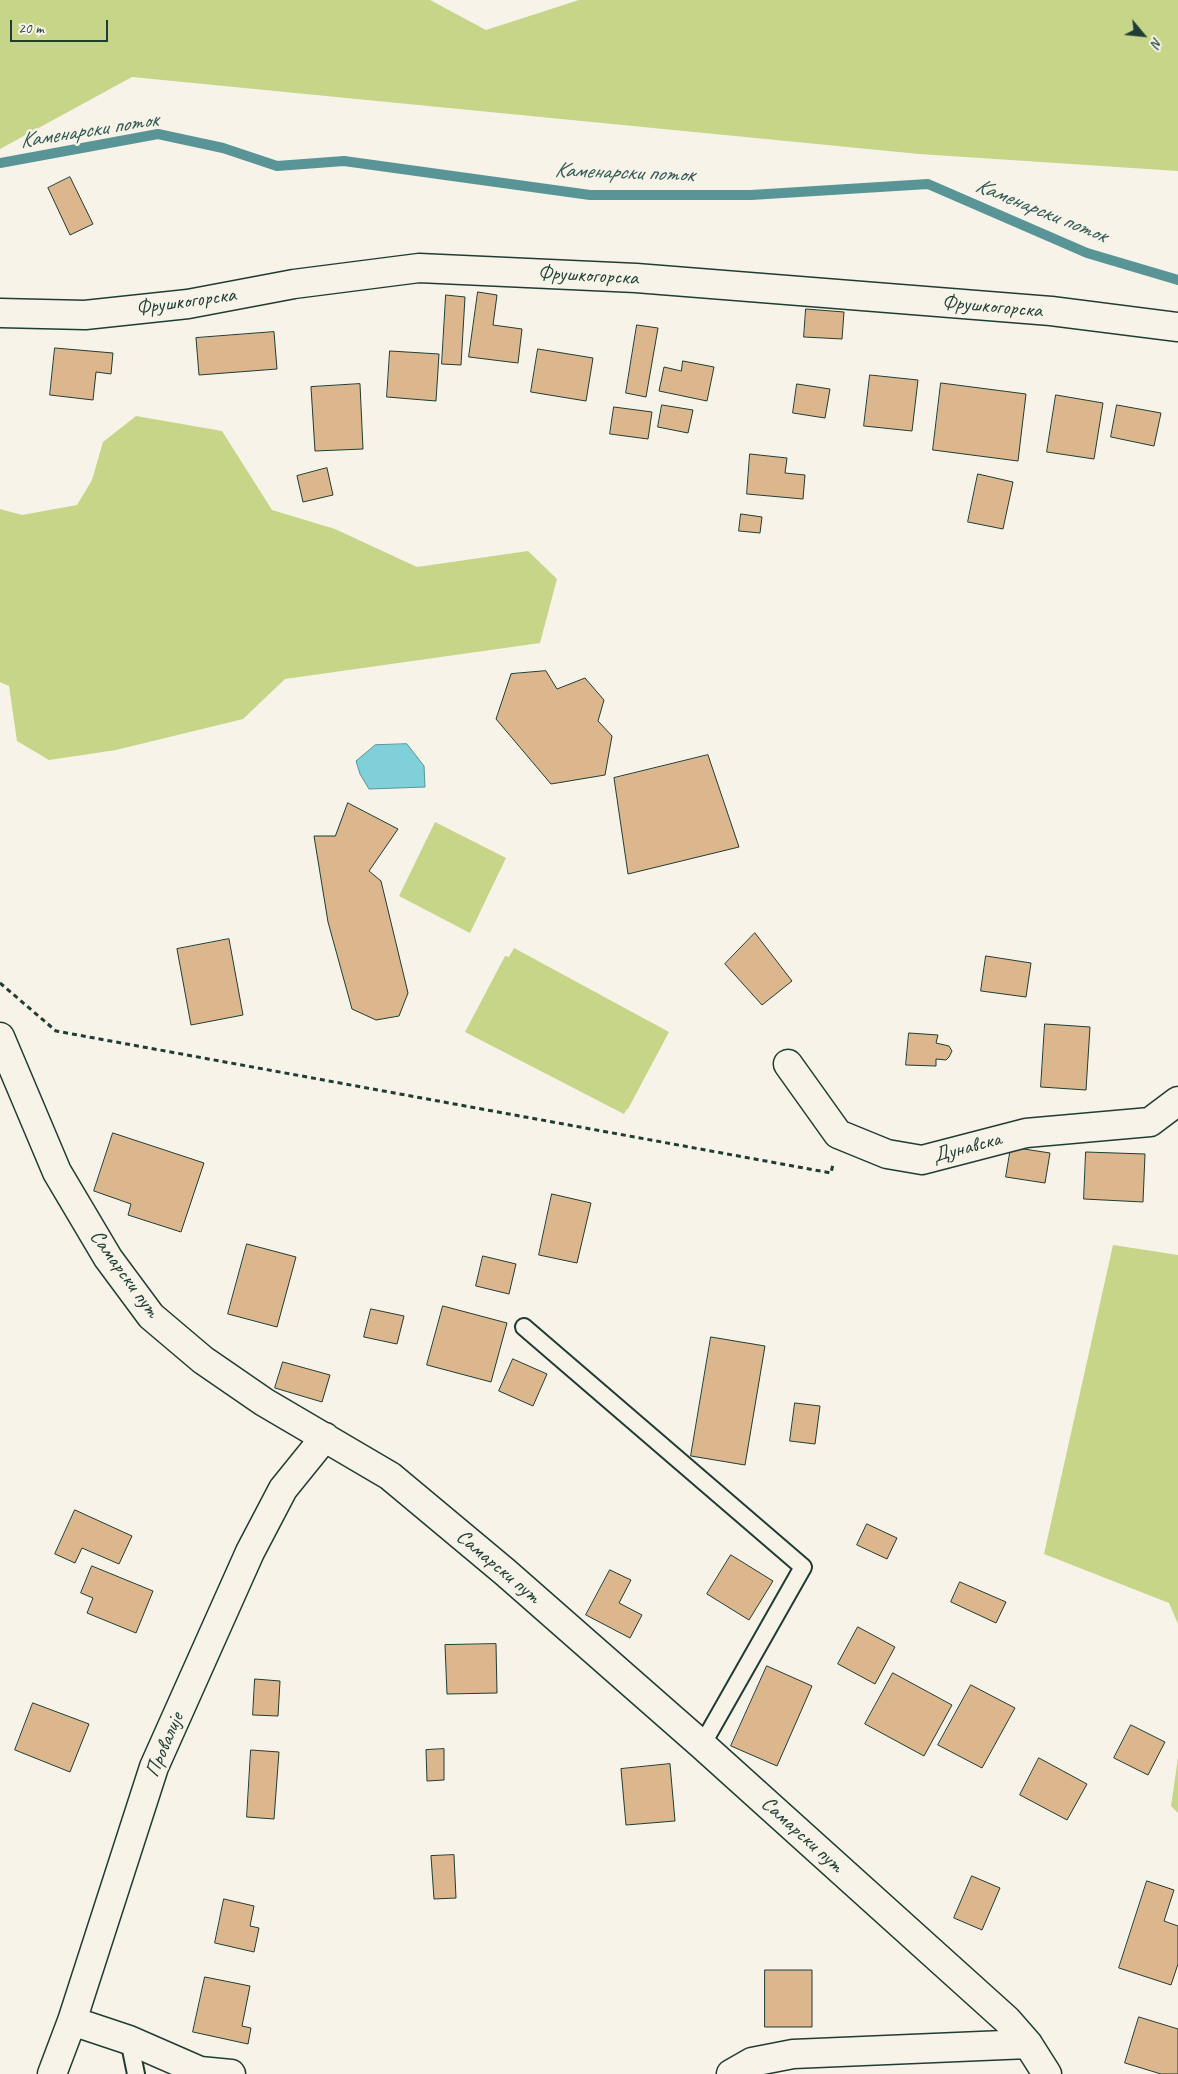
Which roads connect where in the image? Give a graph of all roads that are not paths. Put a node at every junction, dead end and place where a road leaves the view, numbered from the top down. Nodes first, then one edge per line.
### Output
1 (0, 313) edge
2 (1178, 327) edge
3 (0, 1037) edge
4 (788, 1064) dead end
5 (1178, 1101) edge
6 (524, 1327) dead end
7 (325, 1437) junction
8 (702, 1745) junction
9 (72, 2021) junction
10 (129, 2040) junction
11 (1028, 2044) junction
12 (52, 2074) edge
13 (136, 2074) edge
14 (231, 2074) edge
15 (731, 2074) edge
16 (1047, 2074) edge

1 - 2 street, Фрушкогорска
3 - 7 street, Самарски пут
4 - 5 street, Дунавска
6 - 8 lane
7 - 8 street, Самарски пут
7 - 9 street, Провалије
8 - 11 street, Самарски пут
9 - 10 street
9 - 12 street, Провалије
10 - 13 lane
10 - 14 street
11 - 15 street
11 - 16 street, Самарски пут

